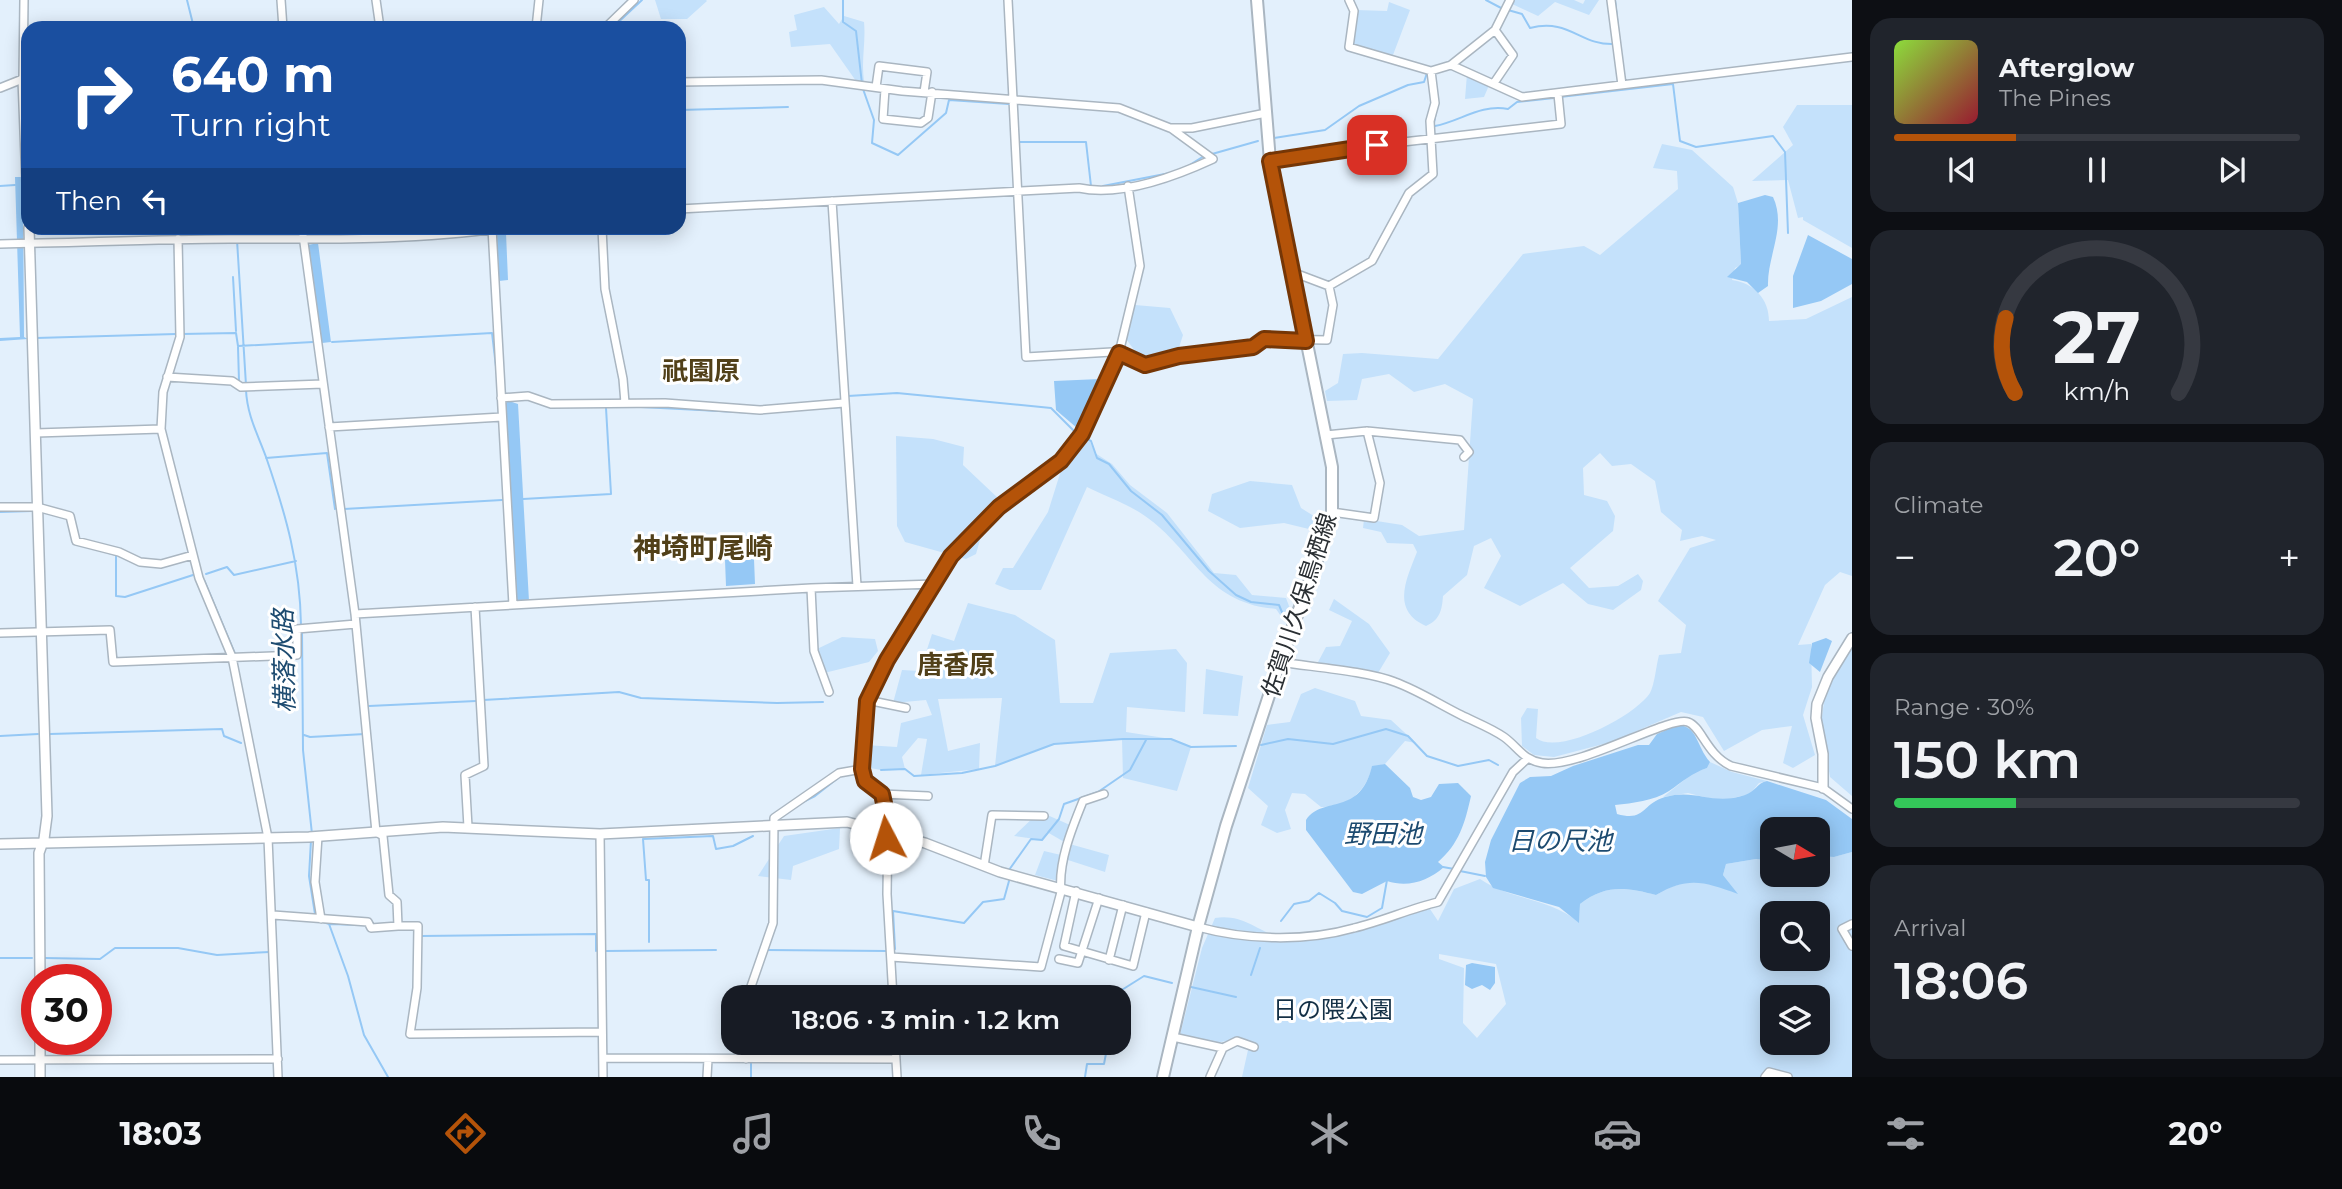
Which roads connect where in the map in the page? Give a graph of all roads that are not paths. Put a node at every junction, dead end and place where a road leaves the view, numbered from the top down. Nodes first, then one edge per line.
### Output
1 (24, 0) edge
2 (281, 0) edge
3 (376, 0) edge
4 (539, 0) edge
5 (634, 0) edge
6 (1008, 0) edge
7 (1257, 0) edge
8 (1349, 0) edge
9 (1611, 0) edge
10 (1509, 2) edge
11 (25, 21) edge
12 (282, 21) edge
13 (379, 21) edge
14 (537, 21) edge
15 (612, 21) edge
16 (1495, 30) junction
17 (1852, 57) edge
18 (1451, 65) junction
19 (1431, 74) junction
20 (21, 80) edge
21 (686, 82) edge
22 (1494, 83) junction
23 (1622, 85) junction
24 (0, 88) edge
25 (876, 88) junction
26 (885, 89) junction
27 (928, 92) junction
28 (1558, 97) junction
29 (1012, 103) junction
30 (1266, 113) junction
31 (1170, 128) junction
32 (1430, 139) junction
33 (1270, 161) junction
34 (1128, 186) junction
35 (1017, 191) junction
36 (832, 201) junction
37 (686, 209) edge
38 (29, 235) edge
39 (303, 235) edge
40 (359, 235) edge
41 (492, 235) edge
42 (602, 235) edge
43 (178, 239) junction
44 (303, 240) junction
45 (0, 244) edge
46 (29, 244) junction
47 (1292, 272) junction
48 (1329, 286) junction
49 (1306, 341) junction
50 (1119, 353) junction
51 (167, 377) junction
52 (323, 384) junction
53 (625, 403) junction
54 (844, 403) junction
55 (502, 408) junction
56 (329, 427) junction
57 (161, 429) junction
58 (1367, 431) junction
59 (36, 433) junction
60 (1326, 435) junction
61 (1464, 457) dead end
62 (37, 507) junction
63 (0, 508) edge
64 (1332, 512) junction
65 (192, 555) junction
66 (935, 584) junction
67 (857, 586) junction
68 (811, 588) junction
69 (513, 605) junction
70 (475, 607) junction
71 (355, 614) junction
72 (356, 624) junction
73 (41, 632) junction
74 (0, 633) edge
75 (1852, 638) edge
76 (232, 657) junction
77 (1280, 662) junction
78 (829, 692) dead end
79 (867, 701) junction
80 (906, 708) dead end
81 (1527, 759) junction
82 (862, 769) junction
83 (1823, 788) junction
84 (882, 794) junction
85 (1104, 794) dead end
86 (928, 796) dead end
87 (1852, 809) edge
88 (1044, 817) dead end
89 (774, 826) junction
90 (468, 827) junction
91 (376, 832) junction
92 (887, 832) junction
93 (600, 834) junction
94 (313, 836) junction
95 (268, 838) junction
96 (42, 843) junction
97 (0, 844) edge
98 (984, 866) junction
99 (1060, 887) junction
100 (1076, 891) junction
101 (1099, 898) junction
102 (1123, 905) junction
103 (1146, 912) junction
104 (273, 915) junction
105 (317, 919) junction
106 (1852, 924) edge
107 (398, 926) junction
108 (1198, 927) junction
109 (1852, 946) edge
110 (1084, 952) junction
111 (891, 957) junction
112 (1059, 959) dead end
113 (1110, 960) junction
114 (40, 964) edge
115 (752, 985) edge
116 (892, 985) edge
117 (602, 1032) junction
118 (1173, 1037) junction
119 (1254, 1046) dead end
120 (1223, 1048) junction
121 (40, 1055) edge
122 (749, 1055) edge
123 (896, 1055) edge
124 (603, 1058) junction
125 (278, 1059) junction
126 (708, 1059) junction
127 (750, 1059) junction
128 (896, 1059) junction
129 (0, 1060) edge
130 (40, 1060) junction
131 (40, 1077) edge
132 (278, 1077) edge
133 (603, 1077) edge
134 (707, 1077) edge
135 (897, 1077) edge
136 (1163, 1077) edge
137 (1210, 1077) edge
138 (1765, 1077) edge
139 (1788, 1077) edge

1 - 11 street
2 - 12 street
3 - 13 street
4 - 14 street
5 - 15 street
6 - 29 street
7 - 30 main road, 佐賀川久保鳥栖線
8 - 19 street
9 - 23 street
10 - 16 street
16 - 18 street
16 - 22 street
17 - 23 street
18 - 19 street
18 - 22 street
19 - 32 street
20 - 24 street
21 - 25 street
22 - 28 street
23 - 28 street
25 - 26 street
25 - 27 street
26 - 27 street
26 - 27 street
27 - 29 street
28 - 32 street
29 - 31 street
29 - 35 street
30 - 31 street
30 - 33 main road, 佐賀川久保鳥栖線
31 - 34 street
32 - 33 street
32 - 48 street
33 - 47 main road, 佐賀川久保鳥栖線
34 - 35 street
34 - 50 street
35 - 36 street
35 - 50 street
36 - 37 street
36 - 54 street
38 - 46 street
39 - 44 street
40 - 44 street
41 - 55 street
42 - 53 street
43 - 44 street
43 - 46 street
43 - 51 street
44 - 52 street
45 - 46 street
46 - 59 street
47 - 48 street
47 - 49 main road, 佐賀川久保鳥栖線
48 - 49 street
49 - 50 street
49 - 60 main road, 佐賀川久保鳥栖線
50 - 66 street
51 - 52 street
51 - 57 street
52 - 56 street
53 - 54 street
53 - 55 street
54 - 67 street
55 - 56 street
55 - 69 street
56 - 71 street
57 - 59 street
57 - 65 street
58 - 60 street
58 - 61 street
58 - 64 street
59 - 62 street
60 - 64 main road, 佐賀川久保鳥栖線
62 - 63 street
62 - 65 street
62 - 73 street
64 - 77 main road, 佐賀川久保鳥栖線
65 - 76 street
66 - 67 street
66 - 79 street
67 - 68 street
68 - 69 street
68 - 78 street
69 - 70 street
70 - 71 street
70 - 90 street
71 - 72 street
72 - 76 street
72 - 91 street
73 - 74 street
73 - 76 street
73 - 96 street
75 - 83 street
76 - 95 street
77 - 81 street
77 - 108 main road, 佐賀川久保鳥栖線
79 - 80 street
79 - 82 street
81 - 83 street
81 - 108 street
82 - 84 street
82 - 89 street
83 - 87 street
84 - 86 street
84 - 92 street
85 - 99 street
88 - 98 street
89 - 92 street
89 - 93 street
89 - 115 street
90 - 91 street
90 - 93 street
91 - 94 street
91 - 107 street
92 - 98 street
92 - 111 street
93 - 117 street
94 - 95 street
94 - 105 street
95 - 96 street
95 - 104 street
96 - 97 street
96 - 114 street
98 - 99 street
99 - 100 street
99 - 111 street
100 - 101 street
100 - 110 street
101 - 102 street
101 - 110 street
102 - 103 street
102 - 113 street
103 - 108 street
103 - 113 street
104 - 105 street
104 - 125 street
105 - 107 street
106 - 109 street
107 - 117 street
108 - 118 main road, 佐賀川久保鳥栖線
110 - 112 street
110 - 113 street
111 - 116 street
117 - 124 street
118 - 120 street
118 - 136 main road, 佐賀川久保鳥栖線
119 - 120 street
120 - 137 street
121 - 130 street
122 - 127 street
123 - 128 street
124 - 126 street
124 - 133 street
125 - 130 street
125 - 132 street
126 - 127 street
126 - 134 street
127 - 128 street
128 - 135 street
129 - 130 street
130 - 131 street
138 - 139 street

